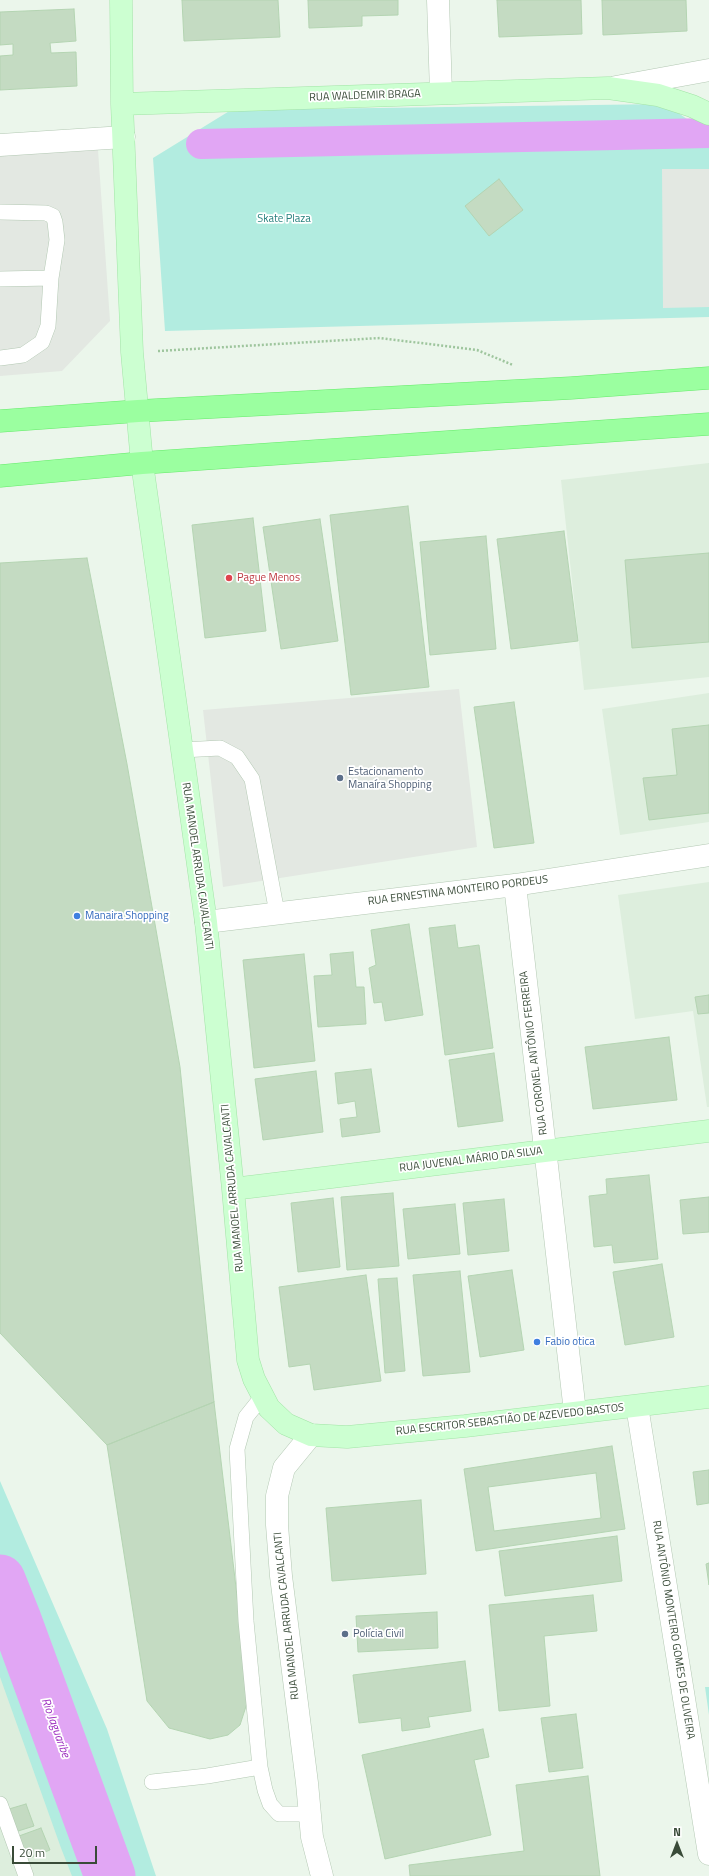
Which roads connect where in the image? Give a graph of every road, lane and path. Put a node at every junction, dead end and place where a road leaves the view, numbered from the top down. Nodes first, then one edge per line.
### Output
1 (121, 0) edge
2 (438, 0) edge
3 (709, 70) edge
4 (608, 88) junction
5 (441, 93) junction
6 (122, 104) junction
7 (709, 114) edge
8 (124, 137) junction
9 (0, 145) edge
10 (0, 212) edge
11 (51, 278) junction
12 (0, 279) edge
13 (132, 352) junction
14 (0, 358) edge
15 (519, 367) dead end
16 (709, 378) edge
17 (138, 411) junction
18 (0, 421) edge
19 (709, 424) edge
20 (142, 463) junction
21 (0, 476) edge
22 (182, 750) junction
23 (709, 855) edge
24 (515, 885) junction
25 (277, 913) junction
26 (206, 922) junction
27 (709, 1131) edge
28 (545, 1150) junction
29 (233, 1189) junction
30 (262, 1397) junction
31 (709, 1397) edge
32 (637, 1406) junction
33 (575, 1412) junction
34 (311, 1435) junction
35 (260, 1767) junction
36 (152, 1782) dead end
37 (0, 1804) edge
38 (310, 1814) junction
39 (709, 1854) edge
40 (26, 1876) edge
41 (322, 1876) edge

1 - 6 main road, RUA MANOEL ARRUDA CAVALCANTI
2 - 5 street
3 - 4 street, RUA WALDEMIR BRAGA
4 - 5 main road, RUA WALDEMIR BRAGA
4 - 7 main road, RUA WALDEMIR BRAGA
5 - 6 main road, RUA WALDEMIR BRAGA
6 - 8 main road, RUA MANOEL ARRUDA CAVALCANTI
8 - 9 street
8 - 13 main road, RUA MANOEL ARRUDA CAVALCANTI
10 - 11 lane
11 - 12 lane
11 - 14 lane
13 - 15 path
13 - 17 main road, RUA MANOEL ARRUDA CAVALCANTI
16 - 17 main road
17 - 18 main road
17 - 20 main road, RUA MANOEL ARRUDA CAVALCANTI
19 - 20 main road
20 - 21 main road
20 - 22 main road, RUA MANOEL ARRUDA CAVALCANTI
22 - 25 lane
22 - 26 main road, RUA MANOEL ARRUDA CAVALCANTI
23 - 24 street, RUA ERNESTINA MONTEIRO PORDEUS
24 - 25 street, RUA ERNESTINA MONTEIRO PORDEUS
24 - 28 street, RUA CORONEL ANTÔNIO FERREIRA
25 - 26 street, RUA ERNESTINA MONTEIRO PORDEUS
26 - 29 main road, RUA MANOEL ARRUDA CAVALCANTI
27 - 28 main road, RUA JUVENAL MÁRIO DA SILVA
28 - 29 main road, RUA JUVENAL MÁRIO DA SILVA
28 - 33 street, RUA CORONEL ANTÔNIO FERREIRA
29 - 30 main road, RUA MANOEL ARRUDA CAVALCANTI
30 - 34 main road, RUA MANOEL ARRUDA CAVALCANTI
30 - 35 lane
31 - 32 main road, RUA ESCRITOR SEBASTIÃO DE AZEVEDO BASTOS
32 - 33 main road, RUA ESCRITOR SEBASTIÃO DE AZEVEDO BASTOS
32 - 39 street, RUA ANTÔNIO MONTEIRO GOMES DE OLIVEIRA
33 - 34 main road, RUA ESCRITOR SEBASTIÃO DE AZEVEDO BASTOS
34 - 38 street, RUA MANOEL ARRUDA CAVALCANTI
35 - 36 lane
35 - 38 lane
37 - 40 lane
38 - 41 street, RUA MANOEL ARRUDA CAVALCANTI

